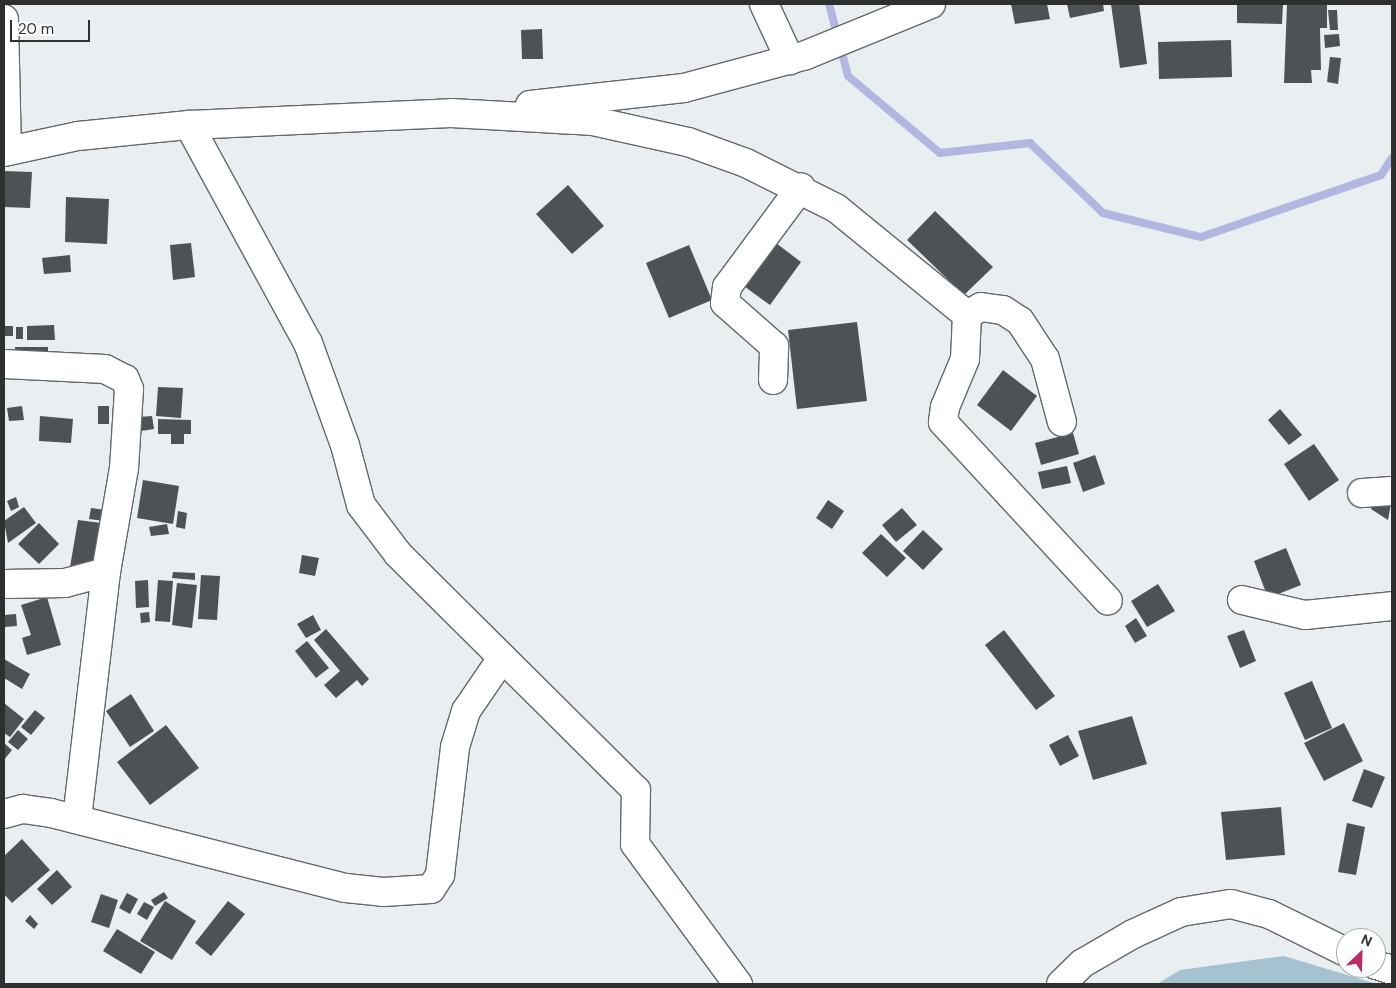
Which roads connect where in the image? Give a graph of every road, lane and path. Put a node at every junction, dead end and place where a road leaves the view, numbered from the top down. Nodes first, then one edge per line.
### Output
1 (764, 4) edge
2 (930, 4) edge
3 (4, 20) edge
4 (798, 57) junction
5 (451, 113) junction
6 (189, 125) junction
7 (6, 152) edge
8 (801, 187) junction
9 (967, 315) junction
10 (4, 364) edge
11 (773, 380) dead end
12 (1062, 422) dead end
13 (1392, 491) edge
14 (1362, 493) dead end
15 (106, 572) junction
16 (4, 584) edge
17 (1242, 600) dead end
18 (1108, 601) dead end
19 (1392, 606) edge
20 (502, 658) junction
21 (4, 814) edge
22 (77, 819) junction
23 (1336, 947) edge
24 (738, 984) edge
25 (1062, 984) edge

1 - 4 street
2 - 4 street
3 - 7 street
4 - 5 street
5 - 6 street
5 - 8 street
6 - 7 street
6 - 20 street
8 - 9 street
8 - 11 street
9 - 12 street
9 - 18 street
10 - 15 street
13 - 14 street
15 - 16 street
15 - 22 street
17 - 19 street
20 - 22 street
20 - 24 street
21 - 22 street
23 - 25 street

